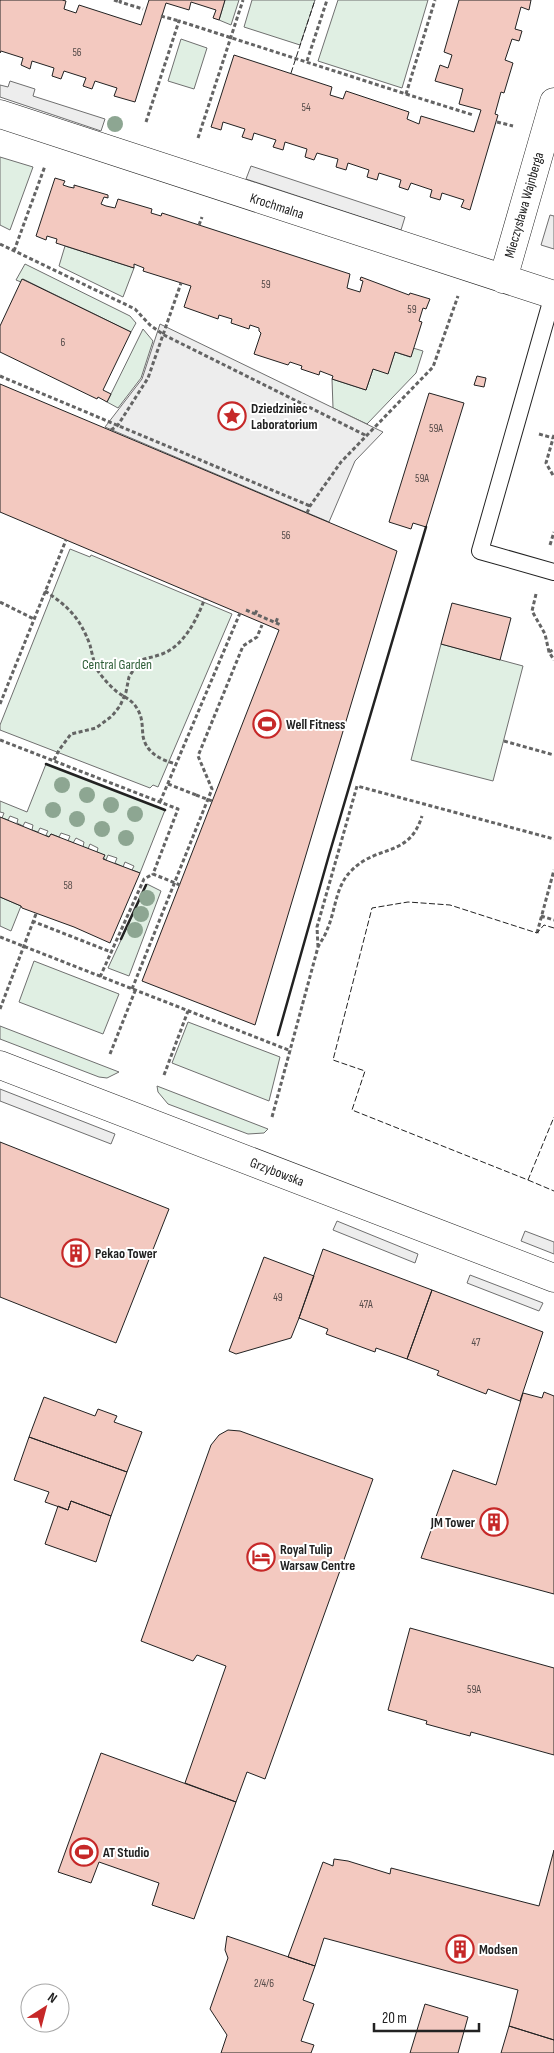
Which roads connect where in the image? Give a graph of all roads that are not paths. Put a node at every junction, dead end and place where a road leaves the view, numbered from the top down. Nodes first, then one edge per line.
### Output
1 (554, 102) edge
2 (0, 114) edge
3 (503, 279) junction
4 (554, 295) edge
5 (554, 572) edge
6 (0, 1065) edge
7 (554, 1278) edge

1 - 3 street, Mieczysława Wajnberga
2 - 3 street, Krochmalna
3 - 4 street, Krochmalna
4 - 5 lane
6 - 7 street, Grzybowska

